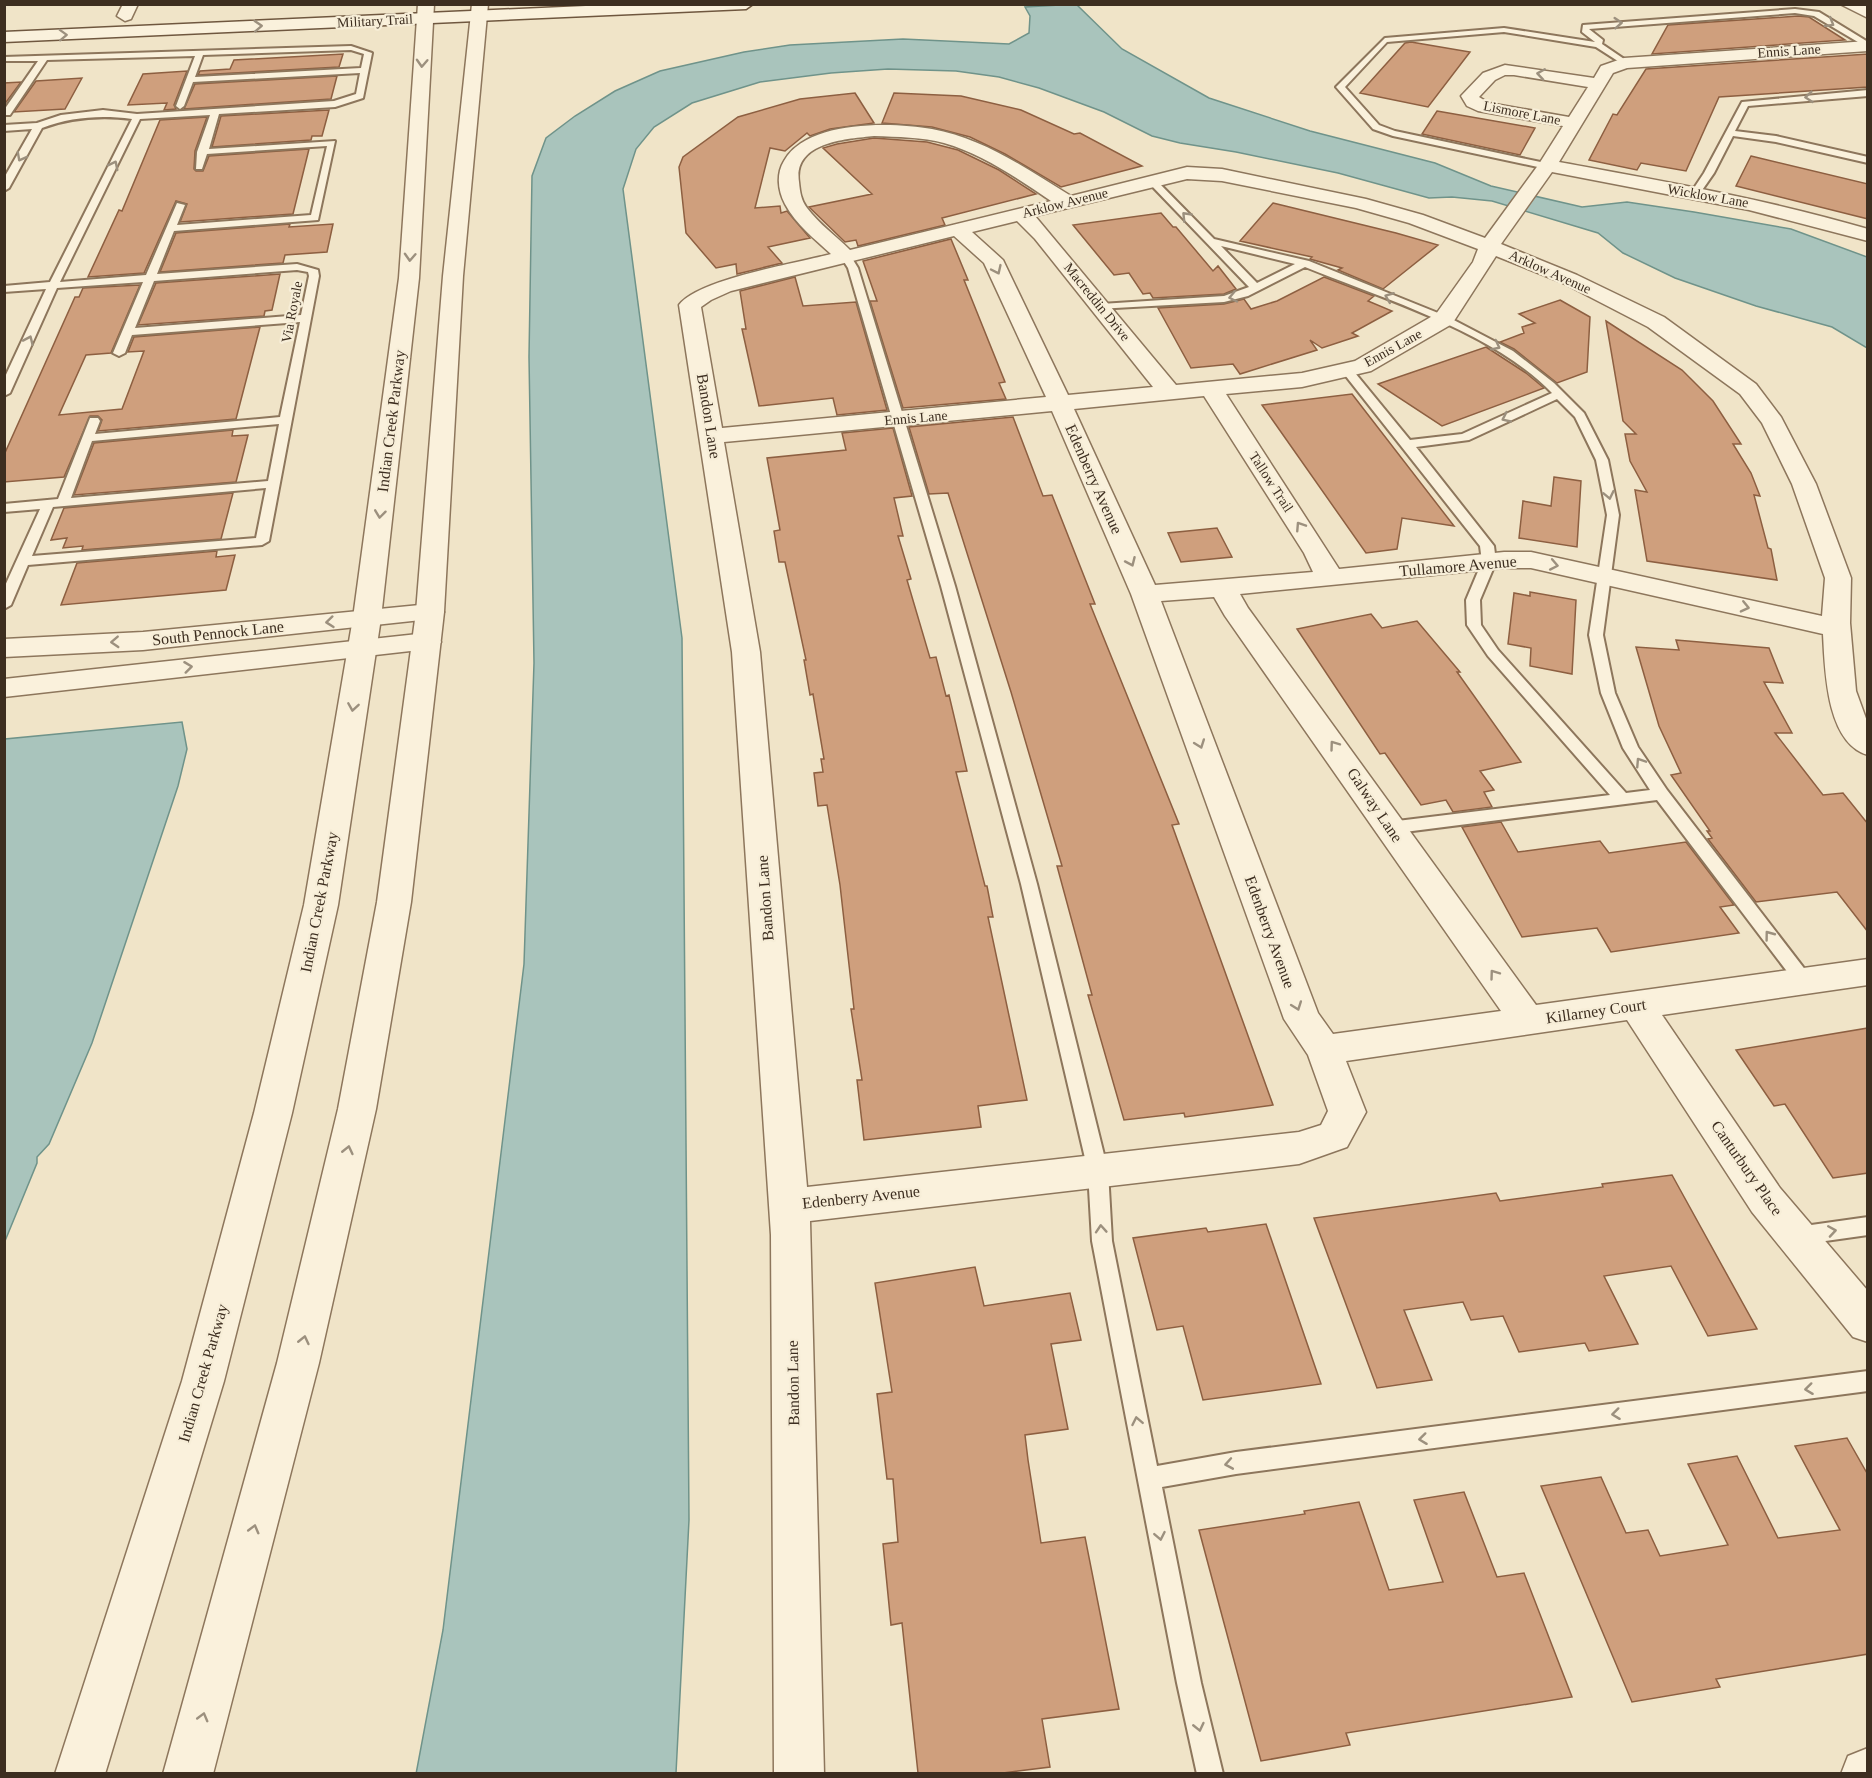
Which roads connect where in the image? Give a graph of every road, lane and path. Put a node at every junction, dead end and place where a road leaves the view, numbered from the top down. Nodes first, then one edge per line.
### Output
1 (746, 4) edge
2 (419, 9) edge
3 (481, 10) edge
4 (136, 13) edge
5 (101, 17) dead end
6 (35, 20) dead end
7 (4, 21) edge
8 (4, 37) edge
9 (1598, 45) junction
10 (1867, 46) edge
11 (200, 53) junction
12 (44, 58) junction
13 (4, 59) edge
14 (1624, 63) junction
15 (366, 70) junction
16 (192, 80) junction
17 (1599, 84) junction
18 (21, 92) junction
19 (4, 93) edge
20 (1868, 93) edge
21 (1853, 94) junction
22 (1868, 103) edge
23 (180, 106) dead end
24 (7, 112) dead end
25 (215, 112) junction
26 (137, 117) junction
27 (1574, 123) junction
28 (38, 126) junction
29 (4, 128) edge
30 (1730, 133) junction
31 (202, 152) junction
32 (1868, 160) edge
33 (1546, 166) junction
34 (199, 167) dead end
35 (1153, 182) junction
36 (4, 188) edge
37 (1695, 194) junction
38 (1067, 202) junction
39 (180, 205) dead end
40 (1022, 214) junction
41 (171, 228) junction
42 (957, 230) junction
43 (1868, 235) edge
44 (1211, 241) junction
45 (1489, 246) junction
46 (846, 257) junction
47 (1305, 264) junction
48 (151, 278) junction
49 (54, 284) junction
50 (1256, 288) junction
51 (4, 289) edge
52 (1101, 307) junction
53 (306, 318) junction
54 (1444, 319) junction
55 (127, 332) junction
56 (119, 353) dead end
57 (1347, 370) junction
58 (1211, 389) junction
59 (4, 393) edge
60 (1170, 393) junction
61 (1560, 394) junction
62 (1061, 405) junction
63 (897, 419) junction
64 (286, 420) junction
65 (94, 421) dead end
66 (712, 436) junction
67 (88, 438) junction
68 (1407, 444) junction
69 (274, 484) junction
70 (63, 503) junction
71 (48, 504) junction
72 (4, 508) edge
73 (23, 561) junction
74 (1489, 562) junction
75 (1329, 576) junction
76 (1604, 576) junction
77 (1223, 588) junction
78 (1145, 594) junction
79 (4, 605) edge
80 (429, 627) junction
81 (1836, 628) junction
82 (365, 633) junction
83 (4, 648) edge
84 (4, 688) edge
85 (1868, 745) edge
86 (1661, 794) junction
87 (1623, 799) junction
88 (1389, 828) junction
89 (1868, 972) edge
90 (1804, 981) junction
91 (1636, 1005) junction
92 (1528, 1021) junction
93 (1324, 1050) junction
94 (1098, 1171) junction
95 (789, 1206) junction
96 (1868, 1226) edge
97 (1796, 1237) junction
98 (1868, 1323) edge
99 (1868, 1381) edge
100 (1149, 1478) junction
101 (80, 1773) edge
102 (188, 1773) edge
103 (800, 1773) edge
104 (1210, 1773) edge

1 - 3 street, Military Trail
2 - 3 street, Military Trail
2 - 4 street, Military Trail
8 -> 2 street, Military Trail
2 -> 82 street, Indian Creek Parkway
3 - 80 street
4 - 5 street, Military Trail
6 - 7 street
9 -> 10 lane
9 - 14 lane
9 - 33 lane
10 - 14 street, Ennis Lane
11 - 12 lane
11 - 15 lane
11 - 16 lane
12 - 13 lane
12 - 18 lane
14 - 17 street, Ennis Lane
15 - 16 lane
15 - 25 lane
16 - 23 lane
17 - 27 street, Ennis Lane
17 -> 27 street, Lismore Lane
18 - 19 lane
18 - 24 lane
20 - 21 lane
21 - 22 lane
21 -> 30 lane
25 - 26 lane
25 - 31 lane
26 - 28 lane
49 -> 26 lane
27 - 33 street, Ennis Lane
28 - 29 lane
28 -> 36 lane
30 - 32 lane
30 - 37 lane
31 - 34 lane
31 - 41 lane
33 - 37 street, Wicklow Lane
33 - 45 street, Ennis Lane
35 - 38 street, Arklow Avenue
44 -> 35 lane
35 - 45 street, Arklow Avenue
37 - 43 street, Wicklow Lane
38 - 40 street, Arklow Avenue
38 - 46 street
39 - 41 lane
40 - 42 street, Arklow Avenue
40 - 52 street, Macreddin Drive
41 - 48 lane
42 - 46 street, Bandon Lane
42 -> 62 street, Edenberry Avenue
44 - 47 lane
44 - 50 lane
45 - 54 street, Ennis Lane
45 - 81 street, Arklow Avenue
46 - 63 lane
46 - 66 street, Bandon Lane
47 - 50 lane
54 -> 47 lane
48 - 49 lane, Via Royale
48 - 53 lane, Via Royale
48 - 55 lane
49 - 51 lane, Via Royale
59 -> 49 lane
50 -> 52 lane
52 - 60 street, Macreddin Drive
53 - 55 lane
53 - 64 lane, Via Royale
54 - 57 street, Ennis Lane
54 -> 61 lane
55 - 56 lane
57 - 58 street, Ennis Lane
57 - 68 lane
58 - 60 street, Ennis Lane
75 -> 58 street, Tallow Trail
60 - 62 street, Ennis Lane
61 -> 68 lane
61 -> 76 lane
62 - 63 street, Ennis Lane
62 -> 78 street, Edenberry Avenue
63 - 66 street, Ennis Lane
63 - 94 lane
64 - 67 lane
64 - 69 lane, Via Royale
65 - 67 lane
66 - 95 street, Bandon Lane
67 - 70 lane
68 - 74 lane
69 - 70 lane
69 - 73 lane, Via Royale
70 - 71 lane
71 - 72 lane
71 - 73 lane
73 - 79 lane
74 - 75 street, Tullamore Avenue
74 -> 76 street, Tullamore Avenue
74 - 87 lane
75 - 77 street, Tullamore Avenue
76 -> 81 street, Tullamore Avenue
86 -> 76 lane
77 - 78 street, Tullamore Avenue
88 -> 77 street, Galway Lane
78 -> 93 street, Edenberry Avenue
80 - 82 street, South Pennock Lane
102 -> 80 street
81 - 85 street, Arklow Avenue
82 -> 83 street, South Pennock Lane
84 -> 82 street, South Pennock Lane
82 -> 101 street, Indian Creek Parkway
86 - 87 lane
90 -> 86 lane
87 - 88 lane
92 -> 88 street, Galway Lane
89 - 90 street, Killarney Court
90 - 91 street, Killarney Court
91 - 92 street, Killarney Court
91 - 97 street, Canturbury Place
92 - 93 street, Killarney Court
93 - 94 street, Edenberry Avenue
94 - 95 street, Edenberry Avenue
100 -> 94 lane
95 - 103 street, Bandon Lane
97 -> 96 lane
97 - 98 street, Canturbury Place
99 -> 100 lane
100 -> 104 lane

